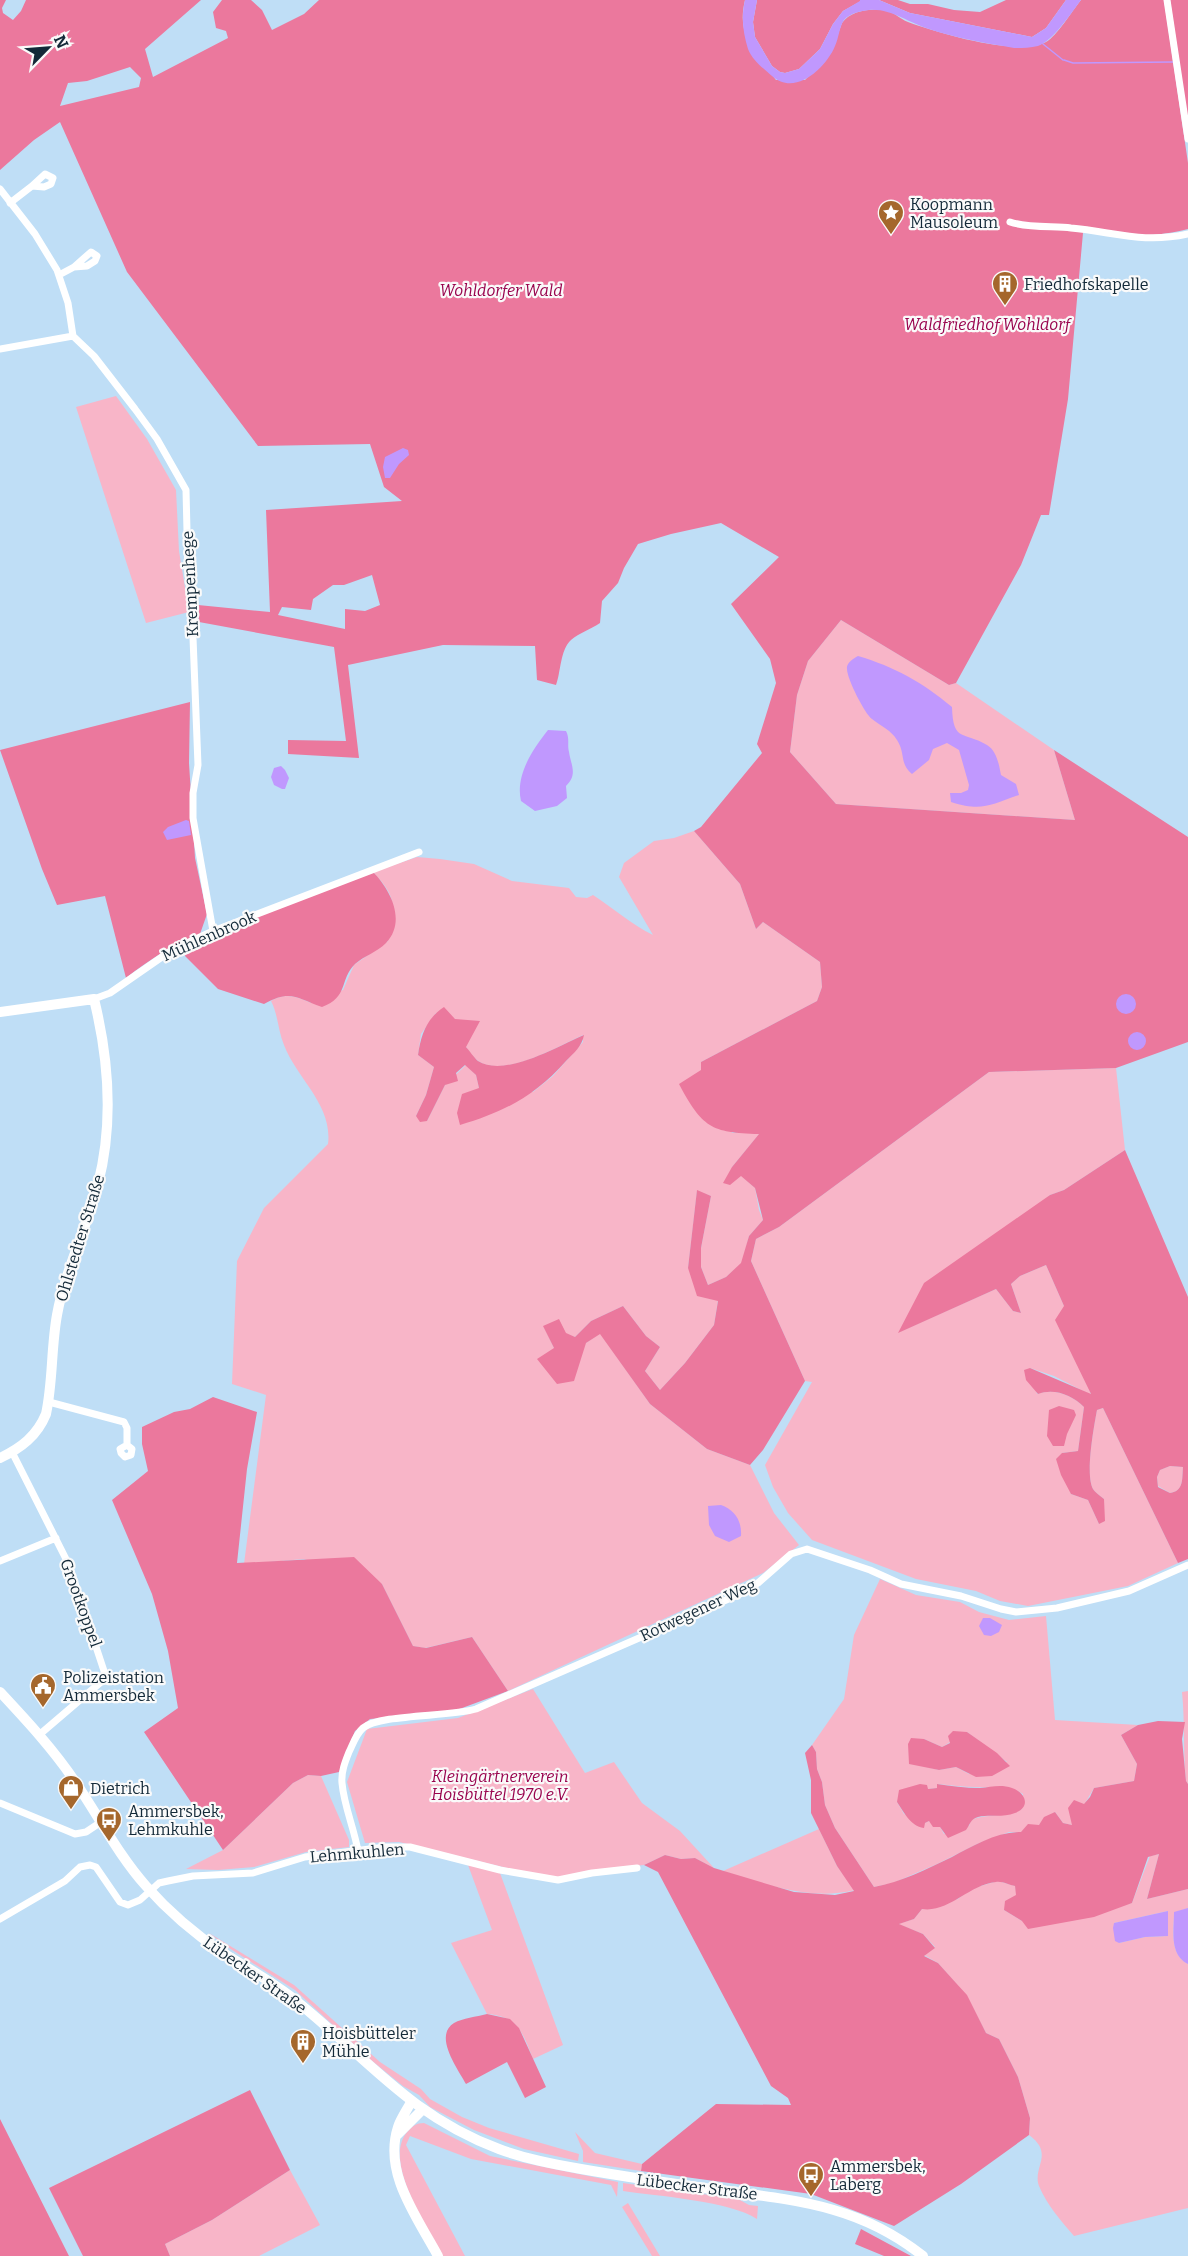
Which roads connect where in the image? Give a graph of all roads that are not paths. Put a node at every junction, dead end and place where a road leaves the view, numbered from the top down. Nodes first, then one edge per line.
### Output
1 (1167, 0) edge
2 (1188, 139) edge
3 (32, 186) dead end
4 (0, 189) edge
5 (10, 203) junction
6 (1010, 222) dead end
7 (1188, 234) edge
8 (74, 267) dead end
9 (59, 275) junction
10 (73, 336) junction
11 (0, 349) edge
12 (419, 852) dead end
13 (213, 932) junction
14 (94, 999) junction
15 (0, 1011) edge
16 (49, 1402) junction
17 (128, 1445) dead end
18 (12, 1452) junction
19 (0, 1458) edge
20 (56, 1538) junction
21 (0, 1561) edge
22 (1188, 1565) edge
23 (0, 1692) edge
24 (39, 1735) junction
25 (0, 1803) edge
26 (101, 1822) junction
27 (358, 1851) junction
28 (637, 1868) dead end
29 (151, 1891) junction
30 (0, 1919) edge
31 (411, 2102) junction
32 (422, 2110) junction
33 (397, 2135) junction
34 (438, 2256) edge
35 (923, 2256) edge

1 - 2 street
3 - 5 street
4 - 5 street
5 - 9 street
6 - 7 street
8 - 9 street
9 - 10 street
10 - 11 street
10 - 13 street, Krempenhege
12 - 13 street, Mühlenbrook
13 - 14 street, Mühlenbrook
14 - 15 main road, Mühlenbrook
14 - 16 main road, Ohlstedter Straße
16 - 17 street
16 - 18 main road, Ohlstedter Straße
18 - 19 main road, Ohlstedter Straße
18 - 20 street, Grootkoppel
20 - 21 street
20 - 24 street, Grootkoppel
22 - 27 street, Rotwegener Weg
23 - 24 main road, Lübecker Straße
24 - 26 main road, Lübecker Straße
25 - 26 street
26 - 29 main road, Lübecker Straße
27 - 28 street, Lehmkuhlen
27 - 29 street, Lehmkuhlen
29 - 30 street, Lehmkuhlen
29 - 31 main road, Lübecker Straße
31 - 32 main road, Lübecker Straße
31 - 33 main road
32 - 33 main road
32 - 35 main road, Lübecker Straße
33 - 34 main road

